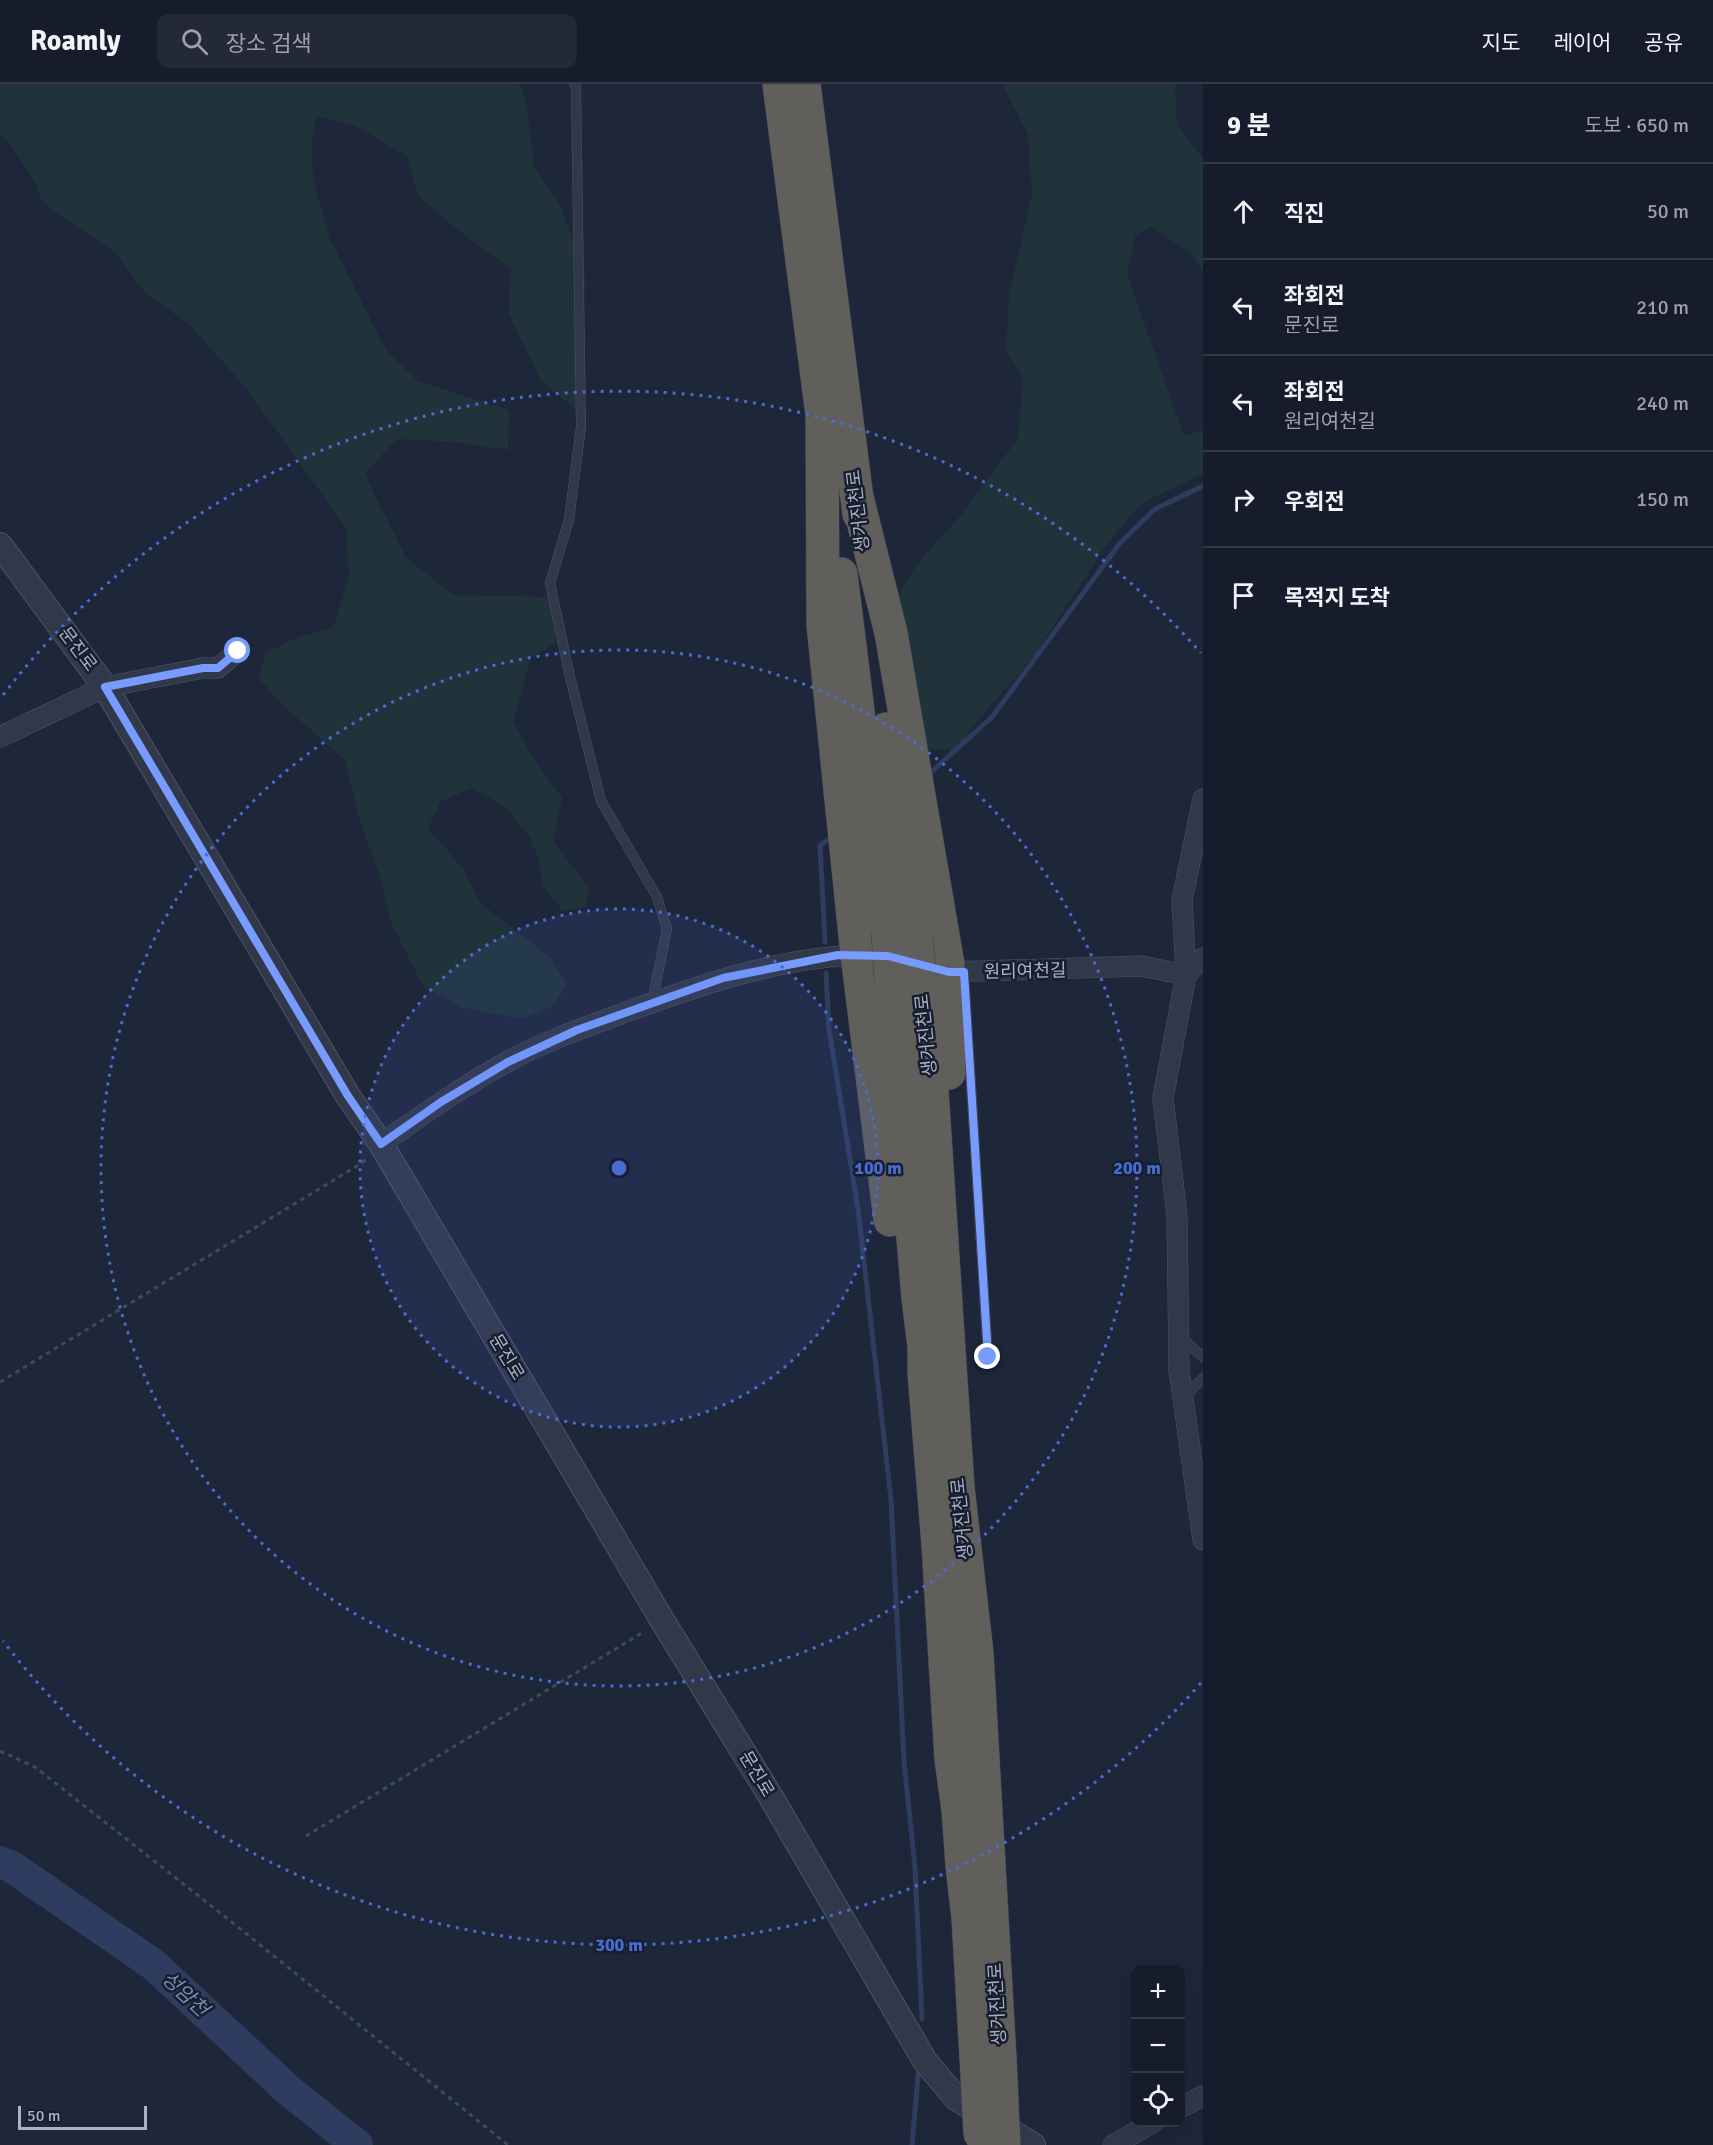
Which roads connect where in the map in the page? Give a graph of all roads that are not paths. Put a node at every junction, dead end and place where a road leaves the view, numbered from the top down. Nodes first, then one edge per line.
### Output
1 (574, 84) edge
2 (779, 84) edge
3 (804, 84) edge
4 (822, 409) junction
5 (856, 493) junction
6 (0, 545) edge
7 (238, 651) dead end
8 (105, 687) junction
9 (0, 737) edge
10 (1203, 798) edge
11 (902, 936) junction
12 (857, 955) junction
13 (1203, 958) edge
14 (1186, 975) junction
15 (931, 976) junction
16 (652, 1002) junction
17 (381, 1144) junction
18 (1178, 1334) junction
19 (988, 1357) dead end
20 (1203, 1357) edge
21 (1203, 1378) edge
22 (1182, 1398) junction
23 (929, 1439) junction
24 (1198, 1466) edge
25 (1203, 1540) edge
26 (988, 2058) junction
27 (1203, 2096) edge
28 (1185, 2105) edge
29 (1145, 2127) edge
30 (989, 2141) edge
31 (1033, 2145) edge
32 (1113, 2145) edge

1 - 16 lane
2 - 4 highway, 생거진천로
3 - 5 highway, 생거진천로
4 - 11 highway, 생거진천로
4 - 12 highway
5 - 11 highway, 생거진천로
5 - 15 highway
6 - 8 street, 문진로
7 - 8 street
8 - 9 street
8 - 17 street, 문진로
10 - 14 street
11 - 15 highway, bridge
12 - 15 street, 원리여천길
12 - 16 street, 원리여천길
12 - 23 highway
13 - 14 street
14 - 15 street, 원리여천길
14 - 18 street
15 - 19 lane
15 - 23 highway, 생거진천로
15 - 26 highway, 생거진천로
16 - 17 street, 원리여천길
17 - 31 street, 문진로
18 - 20 lane
18 - 22 street
21 - 22 lane
22 - 24 street
23 - 26 highway, 생거진천로
24 - 25 street
26 - 30 highway, bridge
27 - 28 street
29 - 32 street

